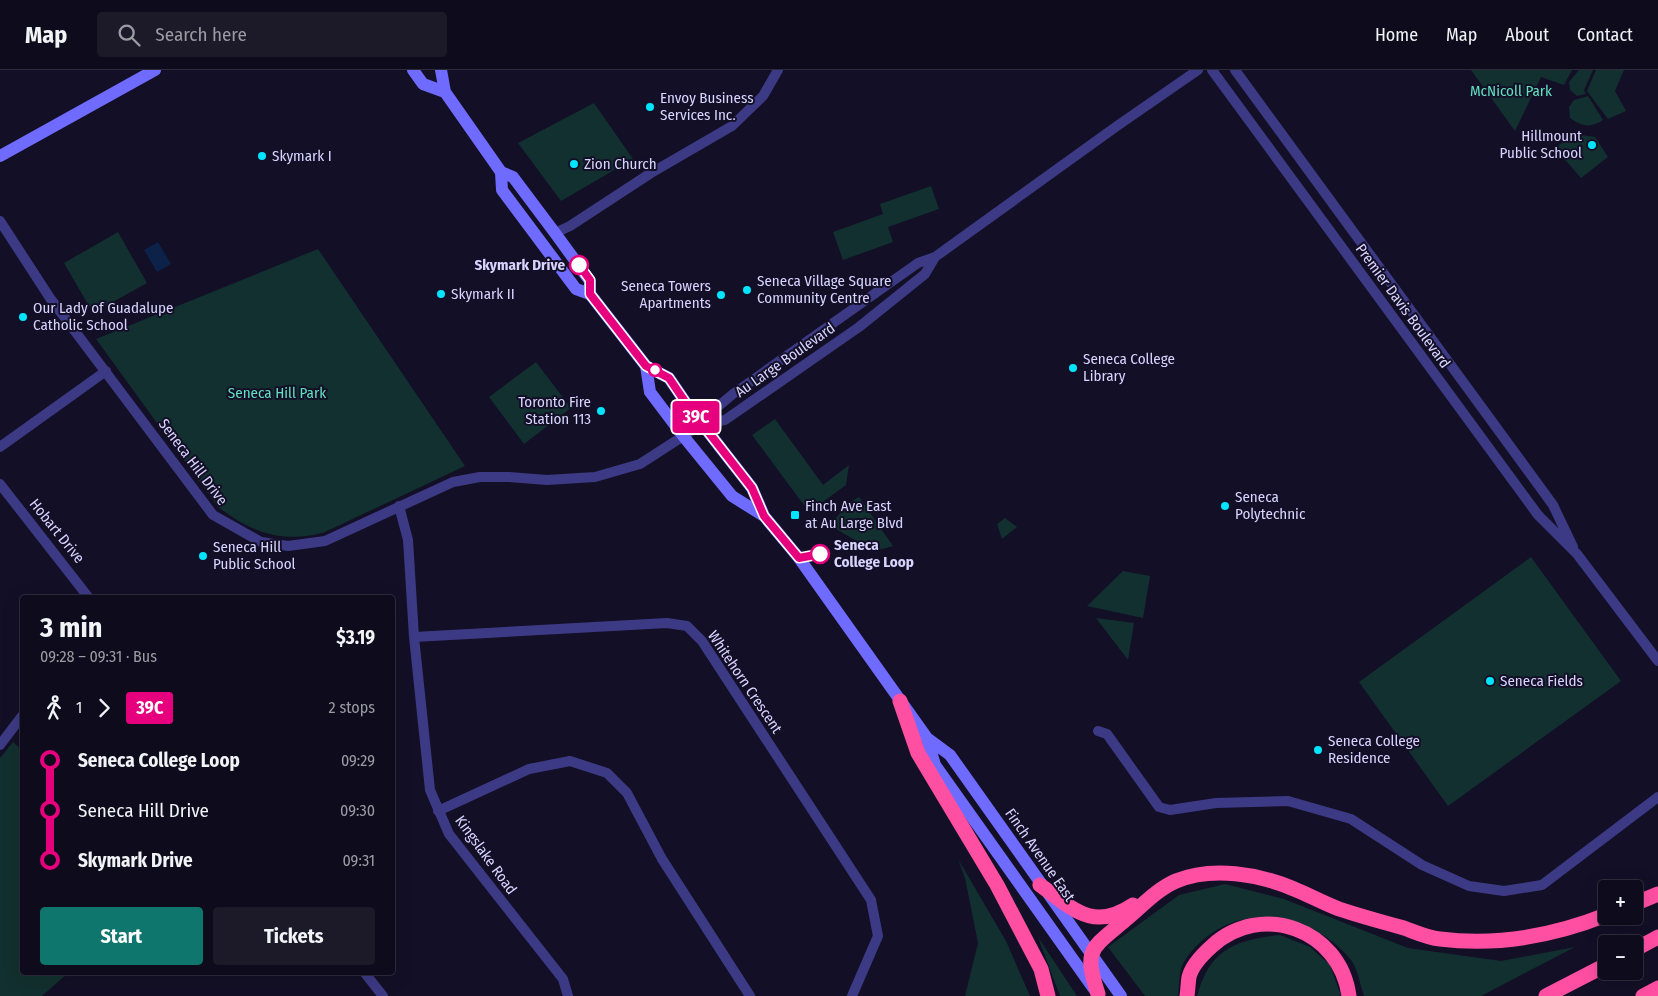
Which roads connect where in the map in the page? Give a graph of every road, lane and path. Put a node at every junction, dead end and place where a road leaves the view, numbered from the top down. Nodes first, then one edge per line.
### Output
1 (155, 70) edge
2 (413, 70) edge
3 (441, 70) edge
4 (778, 70) edge
5 (1198, 70) edge
6 (1212, 70) edge
7 (1236, 70) edge
8 (445, 92) junction
9 (0, 156) edge
10 (500, 172) junction
11 (0, 221) edge
12 (556, 233) junction
13 (934, 257) junction
14 (590, 294) junction
15 (646, 366) junction
16 (106, 371) junction
17 (702, 424) junction
18 (684, 438) junction
19 (0, 447) edge
20 (0, 484) edge
21 (399, 506) junction
22 (764, 516) junction
23 (1577, 554) junction
24 (87, 595) edge
25 (414, 638) junction
26 (1658, 661) edge
27 (900, 701) junction
28 (20, 719) edge
29 (1098, 732) dead end
30 (927, 738) junction
31 (0, 745) edge
32 (1658, 798) edge
33 (438, 811) junction
34 (1040, 884) junction
35 (1159, 892) junction
36 (1658, 894) edge
37 (1643, 900) edge
38 (1598, 918) edge
39 (1658, 937) edge
40 (1643, 945) edge
41 (1091, 954) junction
42 (1598, 969) edge
43 (366, 975) edge
44 (1658, 988) edge
45 (1098, 995) edge
46 (383, 996) edge
47 (568, 996) edge
48 (750, 996) edge
49 (852, 996) edge
50 (1048, 996) edge
51 (1121, 996) edge
52 (1187, 996) edge
53 (1349, 996) edge
54 (1546, 996) edge
55 (1642, 996) edge

1 - 9 main road
2 - 8 main road
3 - 8 main road, Finch Avenue East
4 - 12 street
5 - 13 street, Au Large Boulevard
6 - 23 street, Premier Davis Boulevard
7 - 23 street, Premier Davis Boulevard
8 - 10 main road, Finch Avenue East
10 - 12 main road, Finch Avenue East
10 - 14 main road, Finch Avenue East
11 - 16 street, Seneca Hill Drive
12 - 14 main road, Finch Avenue East
13 - 17 street, Au Large Boulevard
13 - 17 street, Au Large Boulevard
14 - 15 main road, Finch Avenue East
15 - 17 main road, Finch Avenue East
15 - 18 main road, Finch Avenue East
16 - 19 street
16 - 21 street, Seneca Hill Drive
17 - 18 street, Seneca Hill Drive
17 - 22 main road, Finch Avenue East
18 - 21 street, Seneca Hill Drive
18 - 22 main road, Finch Avenue East
20 - 24 street, Hobart Drive
21 - 25 street, Kingslake Road
22 - 27 main road, Finch Avenue East
23 - 26 street, Premier Davis Boulevard
25 - 33 street, Kingslake Road
25 - 49 street, Whitehorn Crescent
27 - 30 main road, Finch Avenue East
27 - 50 highway
28 - 31 street
29 - 32 street
30 - 34 main road, Finch Avenue East
30 - 45 main road, Finch Avenue East
33 - 47 street, Kingslake Road
33 - 48 street
34 - 35 highway
34 - 41 main road, Finch Avenue East
35 - 38 highway
35 - 41 highway
36 - 37 highway
39 - 40 highway
41 - 45 highway
41 - 51 main road, Finch Avenue East
42 - 54 highway
43 - 46 street
44 - 55 highway
52 - 53 highway

